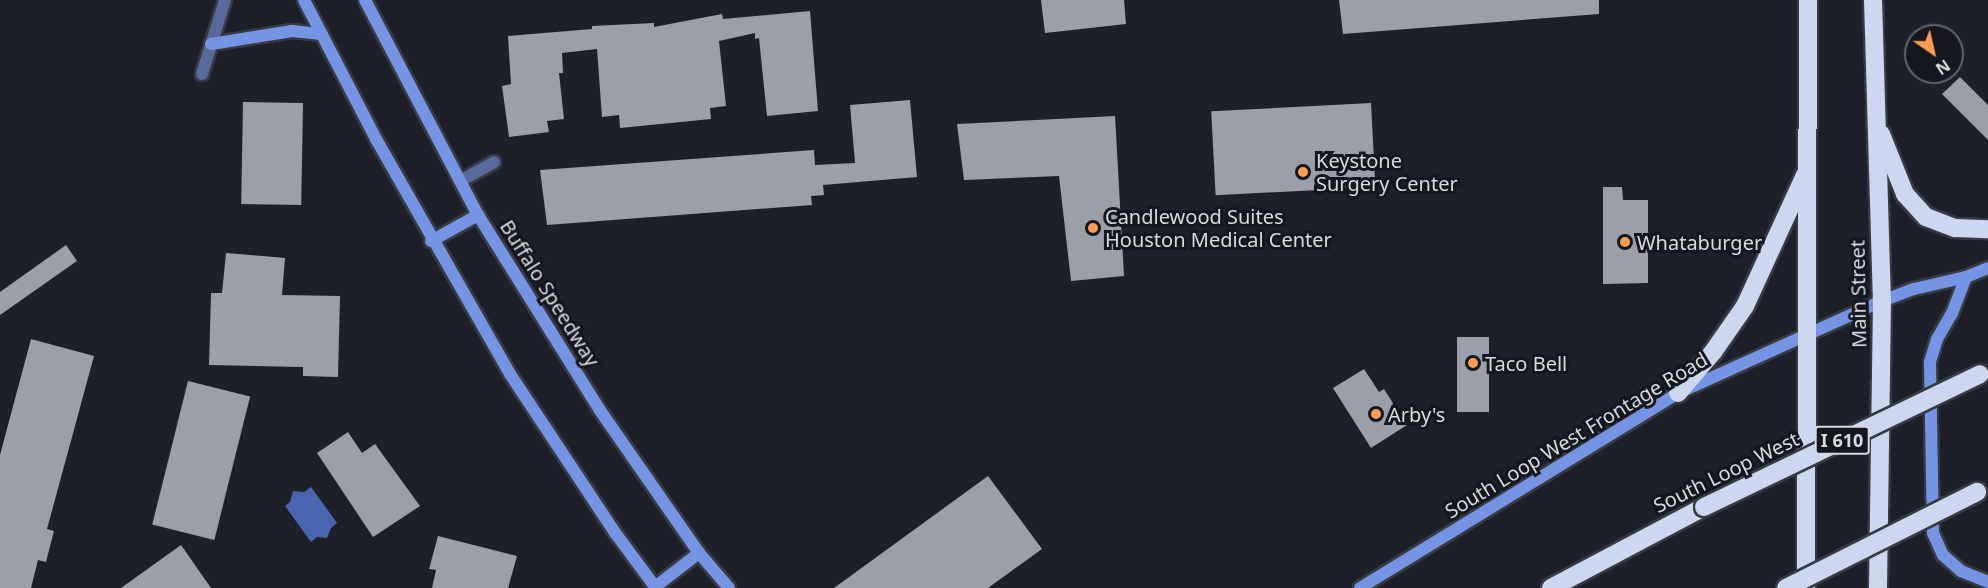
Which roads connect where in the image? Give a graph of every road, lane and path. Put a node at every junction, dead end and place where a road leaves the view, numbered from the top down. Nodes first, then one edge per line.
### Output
1 (225, 0) edge
2 (304, 0) edge
3 (365, 0) edge
4 (1808, 0) edge
5 (1873, 0) edge
6 (322, 34) junction
7 (211, 44) junction
8 (202, 74) dead end
9 (1877, 124) junction
10 (494, 162) dead end
11 (1808, 168) junction
12 (460, 182) junction
13 (478, 214) junction
14 (1988, 229) edge
15 (431, 241) junction
16 (1988, 267) edge
17 (1966, 277) junction
18 (1882, 301) junction
19 (1809, 332) junction
20 (1985, 372) edge
21 (1678, 393) junction
22 (1984, 489) edge
23 (699, 553) junction
24 (1988, 582) edge
25 (655, 588) edge
26 (729, 588) edge
27 (1360, 588) edge
28 (1551, 588) edge
29 (1786, 588) edge
30 (1806, 588) edge
31 (1878, 588) edge

1 - 7 street
2 - 6 main road
3 - 12 main road, Buffalo Speedway
4 - 11 highway
5 - 9 highway, Main Street
6 - 7 main road
6 - 15 main road
7 - 8 street
9 - 14 highway
9 - 18 highway, Main Street
10 - 12 street
11 - 19 highway
11 - 21 highway
12 - 13 main road, Buffalo Speedway
13 - 15 main road
13 - 23 main road, Buffalo Speedway
15 - 25 main road
16 - 17 main road, South Loop West Frontage Road
17 - 18 main road, South Loop West Frontage Road
17 - 24 main road
18 - 19 main road, South Loop West Frontage Road
18 - 31 highway, Main Street
19 - 21 main road, South Loop West Frontage Road
19 - 30 highway
20 - 28 highway, South Loop West / I 610, bridge
21 - 27 main road, South Loop West Frontage Road
22 - 29 highway, bridge
23 - 25 main road
23 - 26 main road, Buffalo Speedway

